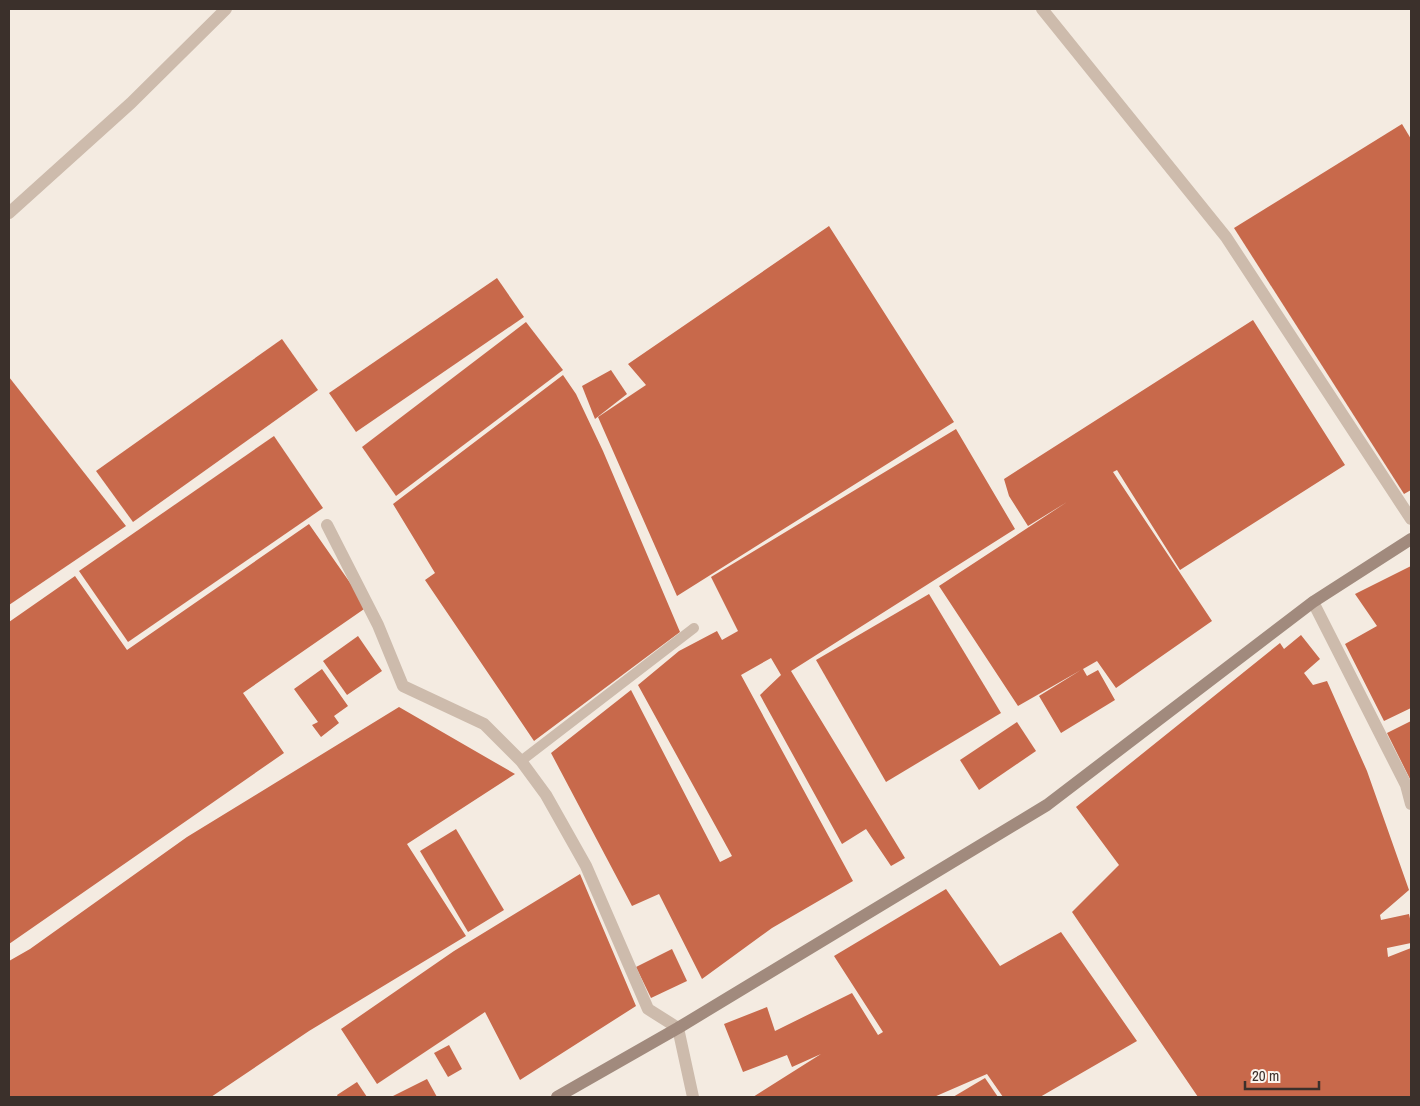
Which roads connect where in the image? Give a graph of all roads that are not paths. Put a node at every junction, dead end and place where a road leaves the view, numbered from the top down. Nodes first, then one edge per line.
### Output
1 (226, 9) edge
2 (1042, 9) edge
3 (9, 212) edge
4 (1411, 519) edge
5 (327, 525) dead end
6 (1411, 539) edge
7 (1313, 602) junction
8 (694, 628) dead end
9 (521, 761) junction
10 (1411, 804) edge
11 (678, 1028) junction
12 (557, 1097) edge
13 (693, 1097) edge

1 - 3 street
2 - 4 street
5 - 9 street
6 - 7 street
7 - 10 street
7 - 11 street
8 - 9 lane
9 - 11 street
11 - 12 street
11 - 13 street

